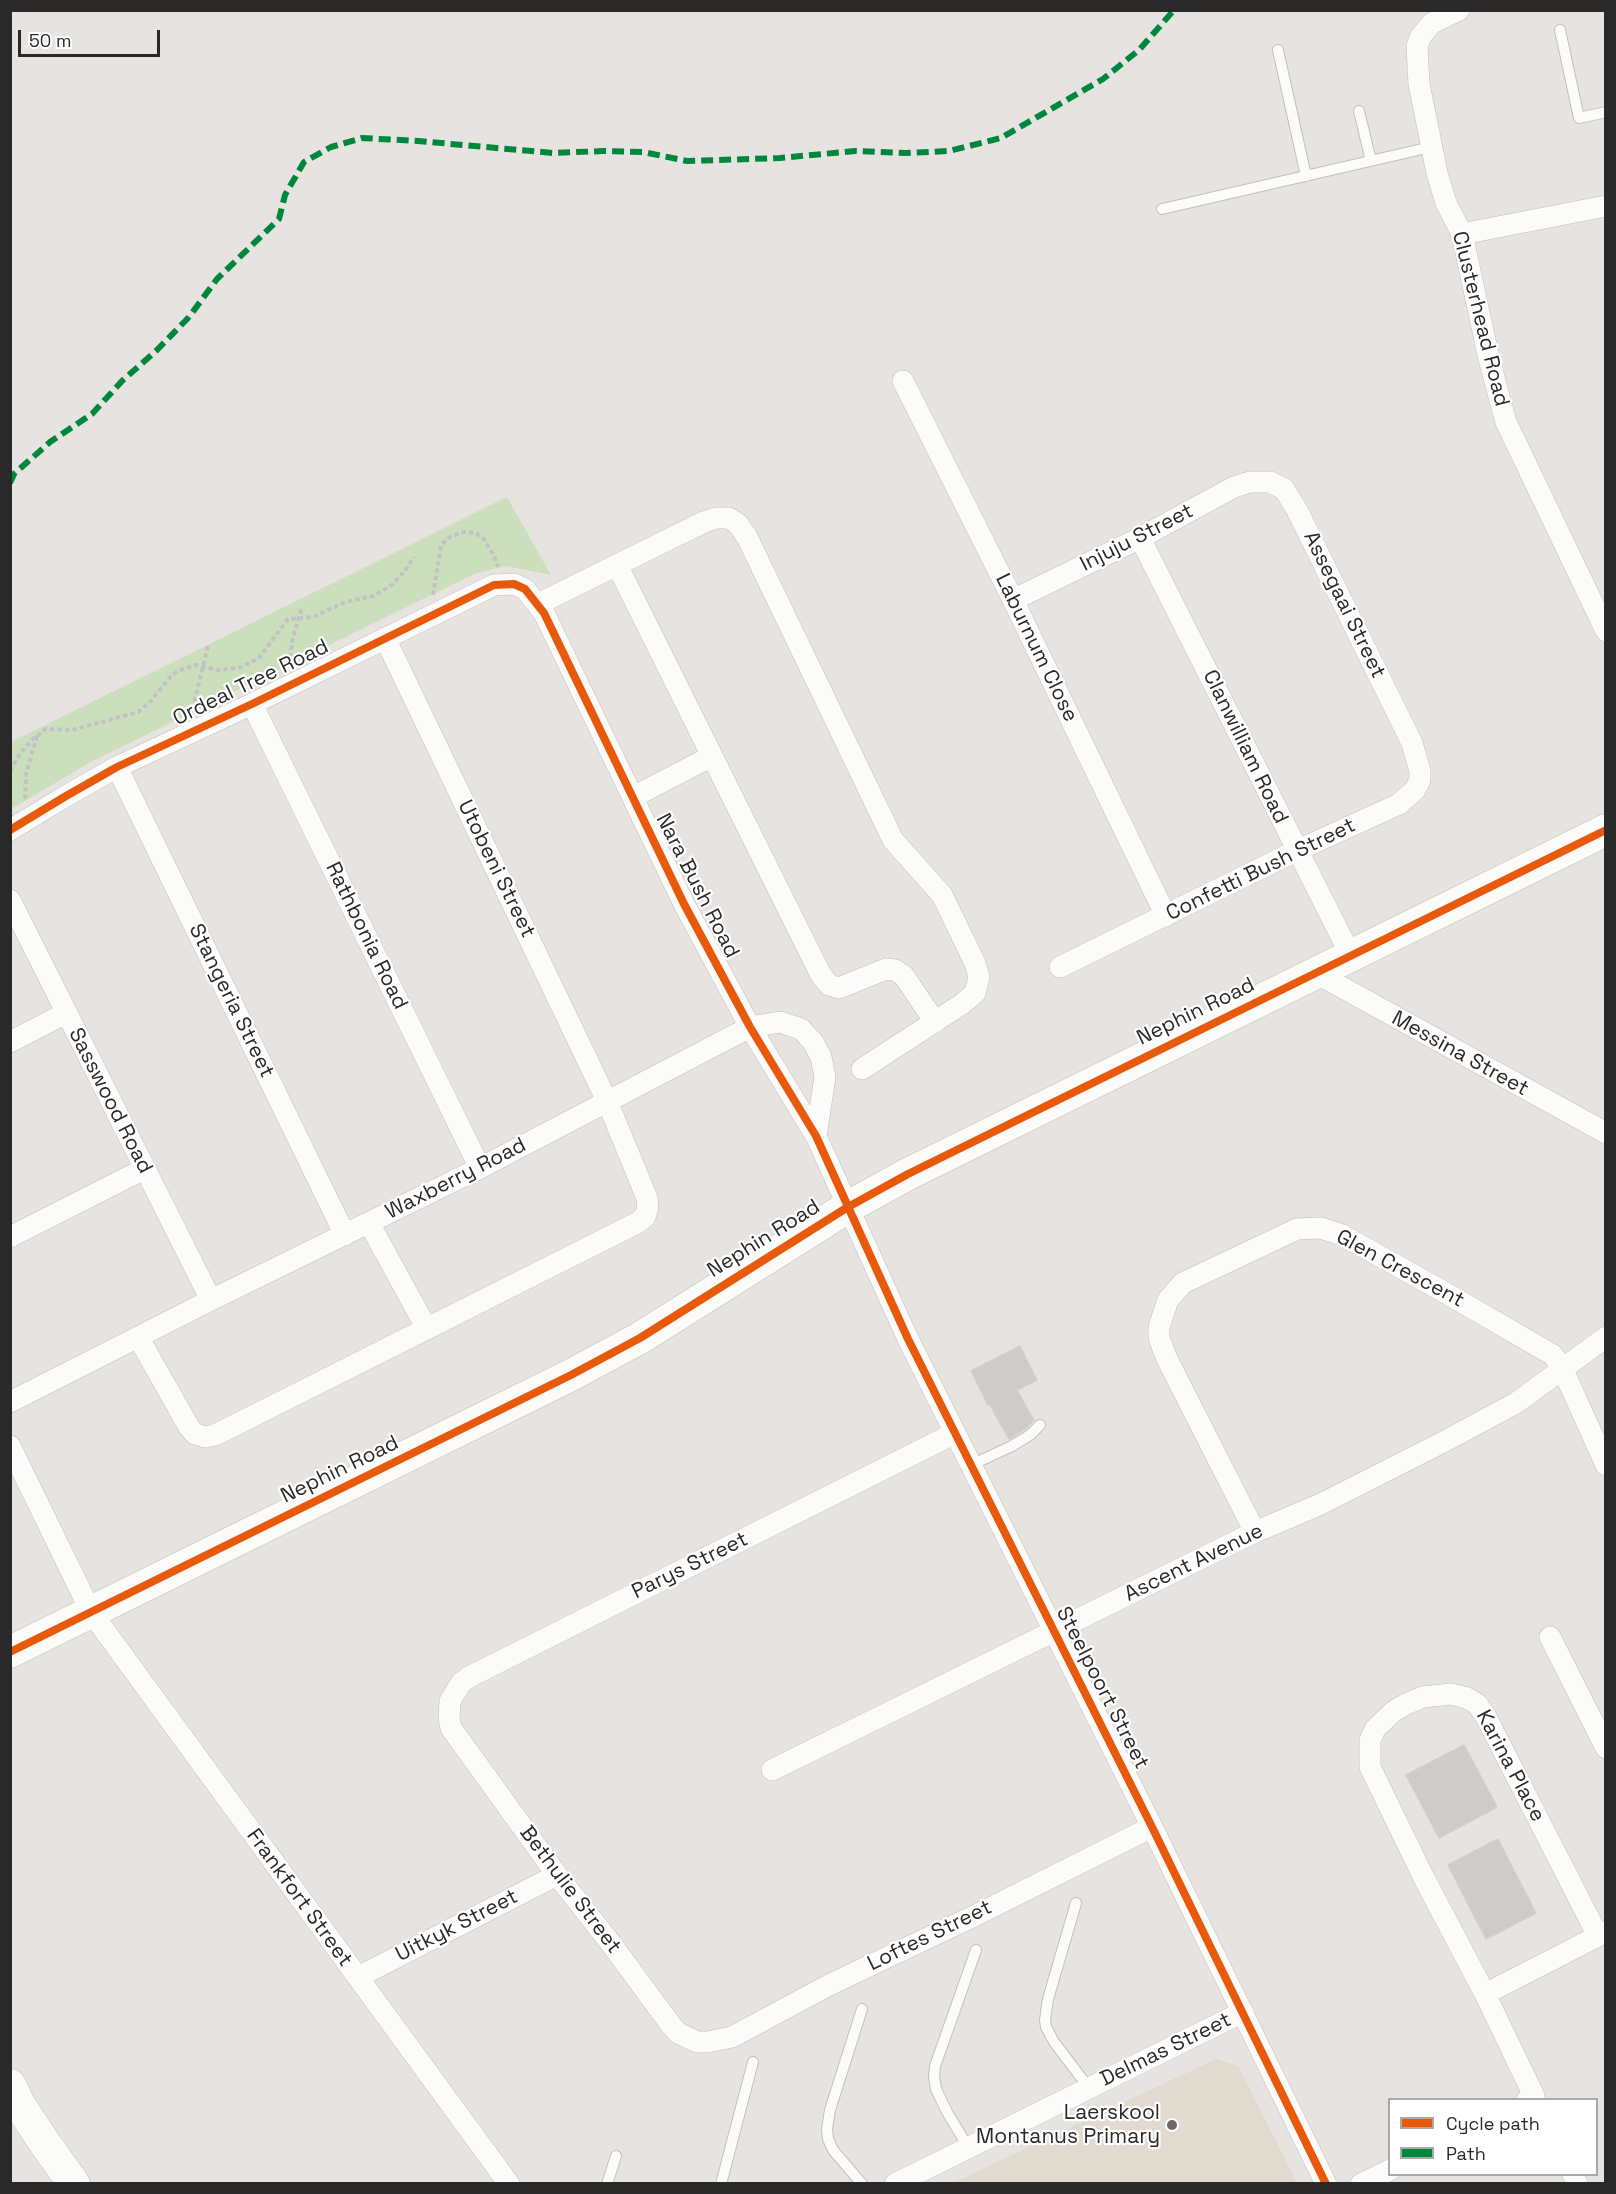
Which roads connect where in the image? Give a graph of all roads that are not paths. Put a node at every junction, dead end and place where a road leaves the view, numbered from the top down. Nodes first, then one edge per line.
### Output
1 (1459, 10) edge
2 (1560, 30) dead end
3 (1278, 50) dead end
4 (1359, 111) dead end
5 (1605, 112) edge
6 (1431, 147) junction
7 (1371, 161) junction
8 (1306, 176) junction
9 (1605, 206) edge
10 (1162, 208) dead end
11 (1462, 234) junction
12 (903, 381) dead end
13 (1262, 481) joint
14 (1140, 538) junction
15 (617, 565) junction
16 (508, 584) joint
17 (1013, 600) junction
18 (538, 604) junction
19 (1605, 631) edge
20 (385, 638) junction
21 (252, 704) junction
22 (1413, 743) joint
23 (712, 756) junction
24 (117, 767) junction
25 (633, 797) junction
26 (10, 830) edge
27 (1605, 830) edge
28 (1296, 851) junction
29 (10, 900) edge
30 (1166, 916) junction
31 (1351, 956) junction
32 (1060, 967) dead end
33 (1316, 973) junction
34 (66, 1013) junction
35 (935, 1022) junction
36 (750, 1028) junction
37 (10, 1042) edge
38 (862, 1069) dead end
39 (607, 1101) junction
40 (1605, 1133) edge
41 (816, 1136) junction
42 (480, 1168) junction
43 (144, 1169) junction
44 (848, 1208) junction
45 (369, 1223) junction
46 (345, 1235) junction
47 (10, 1237) edge
48 (211, 1300) junction
49 (428, 1329) junction
50 (138, 1337) junction
51 (1605, 1337) edge
52 (1563, 1370) junction
53 (10, 1402) edge
54 (1040, 1425) dead end
55 (955, 1433) junction
56 (10, 1446) edge
57 (971, 1465) junction
58 (1605, 1465) edge
59 (1255, 1532) junction
60 (91, 1612) junction
61 (1053, 1631) junction
62 (1550, 1637) dead end
63 (10, 1652) edge
64 (449, 1718) joint
65 (1605, 1748) edge
66 (772, 1770) dead end
67 (1152, 1827) junction
68 (557, 1875) junction
69 (1076, 1903) dead end
70 (1602, 1934) edge
71 (976, 1950) dead end
72 (358, 1977) junction
73 (1485, 1994) junction
74 (862, 2009) dead end
75 (1243, 2012) junction
76 (708, 2042) joint
77 (753, 2062) dead end
78 (1089, 2088) junction
79 (13, 2095) edge
80 (1532, 2098) edge
81 (968, 2147) junction
82 (616, 2156) dead end
83 (1388, 2170) edge
84 (74, 2184) edge
85 (509, 2184) edge
86 (607, 2184) edge
87 (721, 2184) edge
88 (862, 2184) edge
89 (895, 2184) edge
90 (1326, 2184) edge
91 (1361, 2184) edge

1 - 6 street, Clusterhead Road
2 - 5 lane
3 - 8 lane
4 - 7 lane
6 - 7 lane
6 - 11 street, Clusterhead Road
7 - 8 lane
8 - 10 lane
9 - 11 street
11 - 19 street, Clusterhead Road
12 - 17 street, Laburnum Close
13 - 14 street, Injuju Street
13 - 22 street, Assegaai Street
14 - 17 street, Injuju Street
14 - 28 street, Clanwilliam Road
15 - 18 street
15 - 23 street
15 - 35 street
16 - 18 street, Nara Bush Road
16 - 20 street, Ordeal Tree Road
17 - 30 street, Laburnum Close
18 - 25 street, Nara Bush Road
20 - 21 street, Ordeal Tree Road
20 - 39 street, Utobeni Street
21 - 24 street, Ordeal Tree Road
21 - 42 street, Rathbonia Road
22 - 28 street, Confetti Bush Street
23 - 25 street
23 - 35 street
24 - 26 street, Ordeal Tree Road
24 - 46 street, Stangeria Street
25 - 36 street, Nara Bush Road
27 - 31 street, Nephin Road
28 - 30 street, Confetti Bush Street
28 - 31 street, Clanwilliam Road
29 - 34 street, Sasswood Road
30 - 32 street, Confetti Bush Street
31 - 33 street, Nephin Road
33 - 40 street, Messina Street
33 - 44 street, Nephin Road
34 - 37 street
34 - 43 street, Sasswood Road
35 - 38 street
36 - 39 street, Waxberry Road
36 - 41 street, Nara Bush Road
36 - 41 street, Waxberry Road
39 - 42 street, Waxberry Road
39 - 49 street, Utobeni Street
41 - 44 street, Nara Bush Road
42 - 45 street, Waxberry Road
43 - 47 street
43 - 48 street, Sasswood Road
44 - 55 street, Steelpoort Street
44 - 60 street, Nephin Road
45 - 46 street, Waxberry Road
45 - 49 street
46 - 48 street, Waxberry Road
48 - 50 street, Waxberry Road
49 - 50 street
50 - 53 street, Waxberry Road
51 - 52 street, Ascent Avenue
52 - 58 street, Glen Crescent
52 - 59 street, Ascent Avenue
52 - 59 street, Glen Crescent
54 - 57 lane
55 - 57 street, Steelpoort Street
55 - 64 street, Parys Street
56 - 60 street, Frankfort Street
57 - 61 street, Steelpoort Street
59 - 61 street, Ascent Avenue
60 - 63 street, Nephin Road
60 - 72 street, Frankfort Street
61 - 66 street, Ascent Avenue
61 - 67 street, Steelpoort Street
62 - 65 street
64 - 68 street, Bethulie Street
67 - 75 street, Steelpoort Street
67 - 76 street, Loftes Street
68 - 72 street, Uitkyk Street
68 - 76 street, Bethulie Street
69 - 78 lane
70 - 73 street
70 - 73 street, Karina Place
71 - 81 lane
72 - 85 street, Frankfort Street
73 - 80 street, Karina Place
74 - 88 lane
75 - 78 street, Delmas Street
75 - 90 street, Steelpoort Street
77 - 87 lane
78 - 81 street, Delmas Street
79 - 84 street
81 - 89 street, Delmas Street
82 - 86 lane
83 - 91 street

